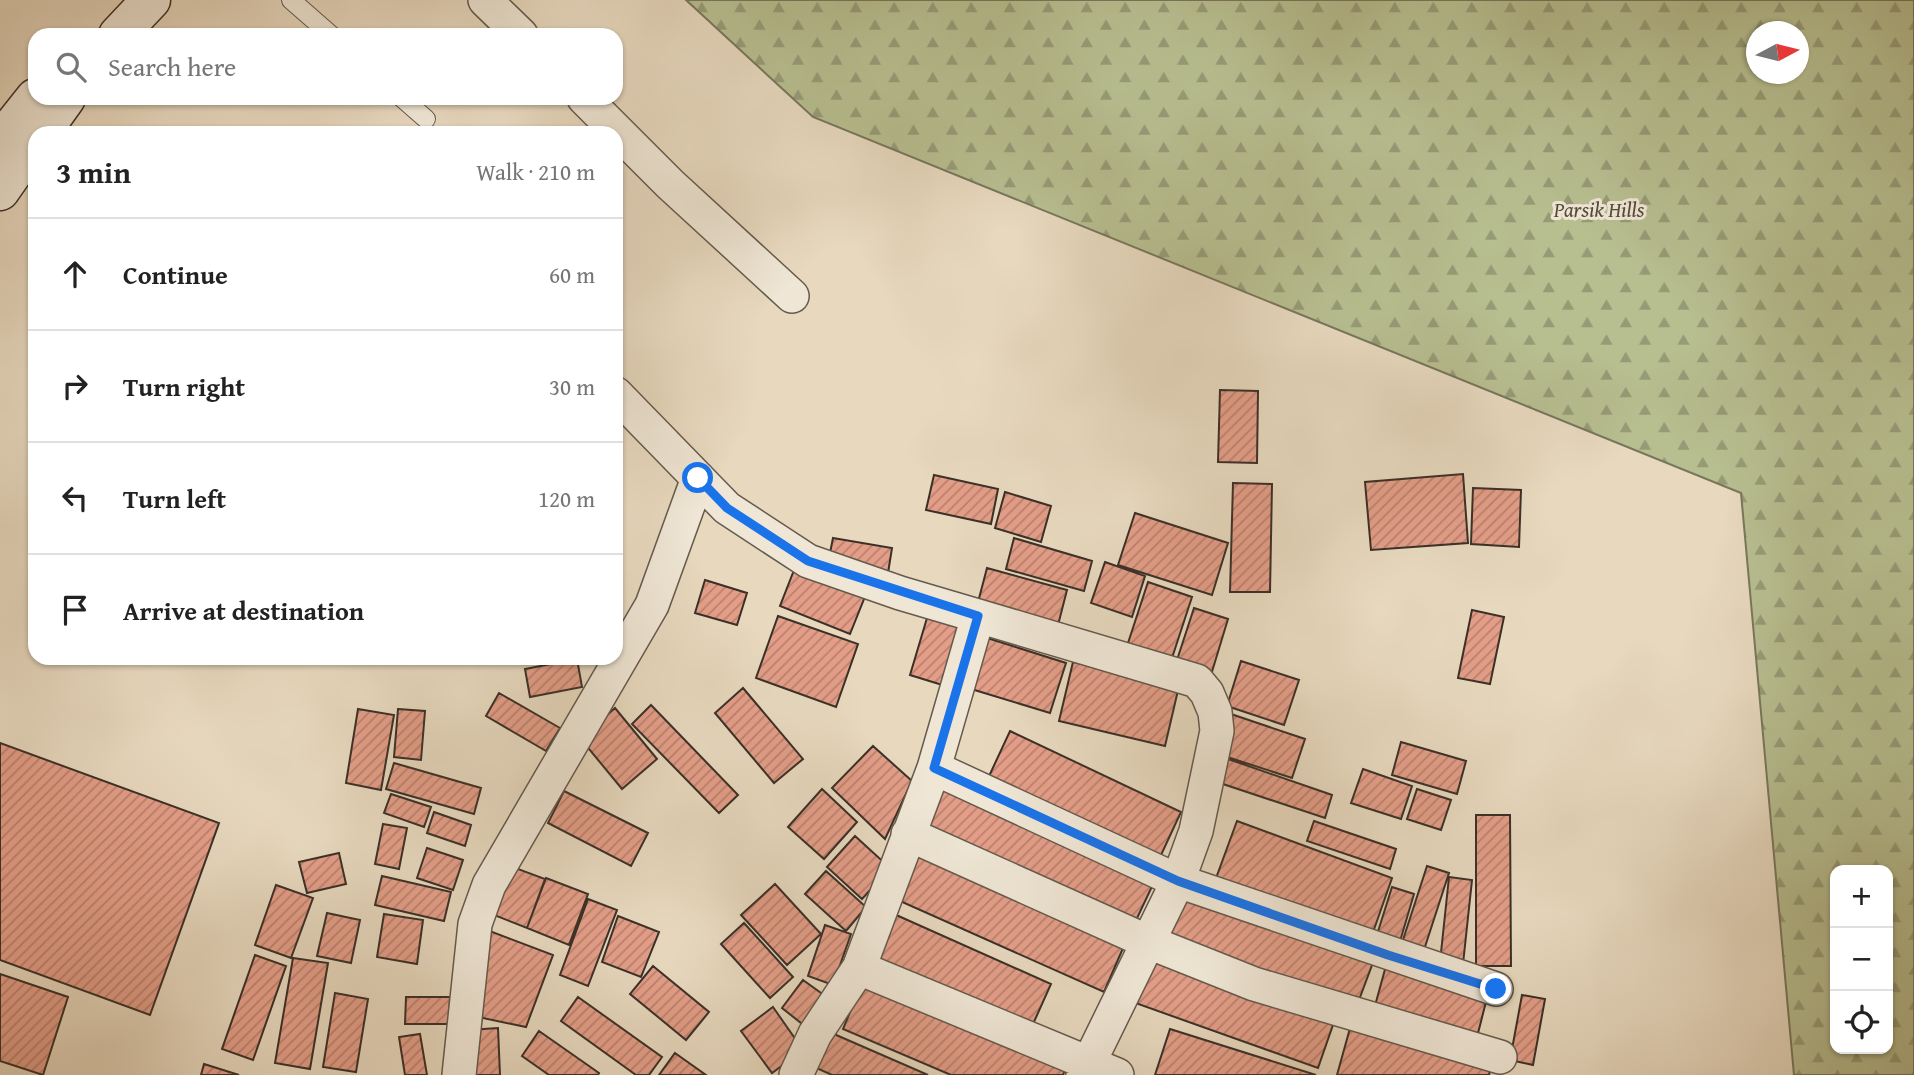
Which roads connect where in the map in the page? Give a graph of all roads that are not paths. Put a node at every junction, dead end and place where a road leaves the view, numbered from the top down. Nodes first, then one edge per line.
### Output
1 (116, 0) edge
2 (151, 0) edge
3 (291, 0) edge
4 (485, 0) edge
5 (93, 28) edge
6 (125, 28) edge
7 (323, 28) edge
8 (513, 28) edge
9 (29, 105) edge
10 (61, 105) edge
11 (410, 105) edge
12 (591, 105) edge
13 (426, 120) dead end
14 (46, 126) edge
15 (612, 126) edge
16 (623, 137) edge
17 (0, 142) edge
18 (28, 151) edge
19 (0, 191) edge
20 (792, 296) dead end
21 (623, 401) edge
22 (698, 478) junction
23 (978, 616) junction
24 (623, 655) edge
25 (617, 665) edge
26 (934, 768) junction
27 (908, 834) junction
28 (1178, 881) junction
29 (1146, 941) junction
30 (859, 968) junction
31 (1496, 989) dead end
32 (1500, 1057) dead end
33 (1096, 1071) edge
34 (459, 1075) edge
35 (796, 1075) edge

1 - 5 main road
2 - 6 main road
3 - 7 lane
4 - 8 street
9 - 17 main road
10 - 14 main road
11 - 13 lane
12 - 15 street
16 - 20 street
18 - 19 main road
21 - 22 street
22 - 23 street
22 - 24 street
23 - 26 street
23 - 28 street
25 - 34 street
26 - 27 street
26 - 28 street
27 - 29 street
27 - 30 street
28 - 29 street
28 - 31 street
29 - 32 street
29 - 33 street
30 - 33 street
30 - 35 street

